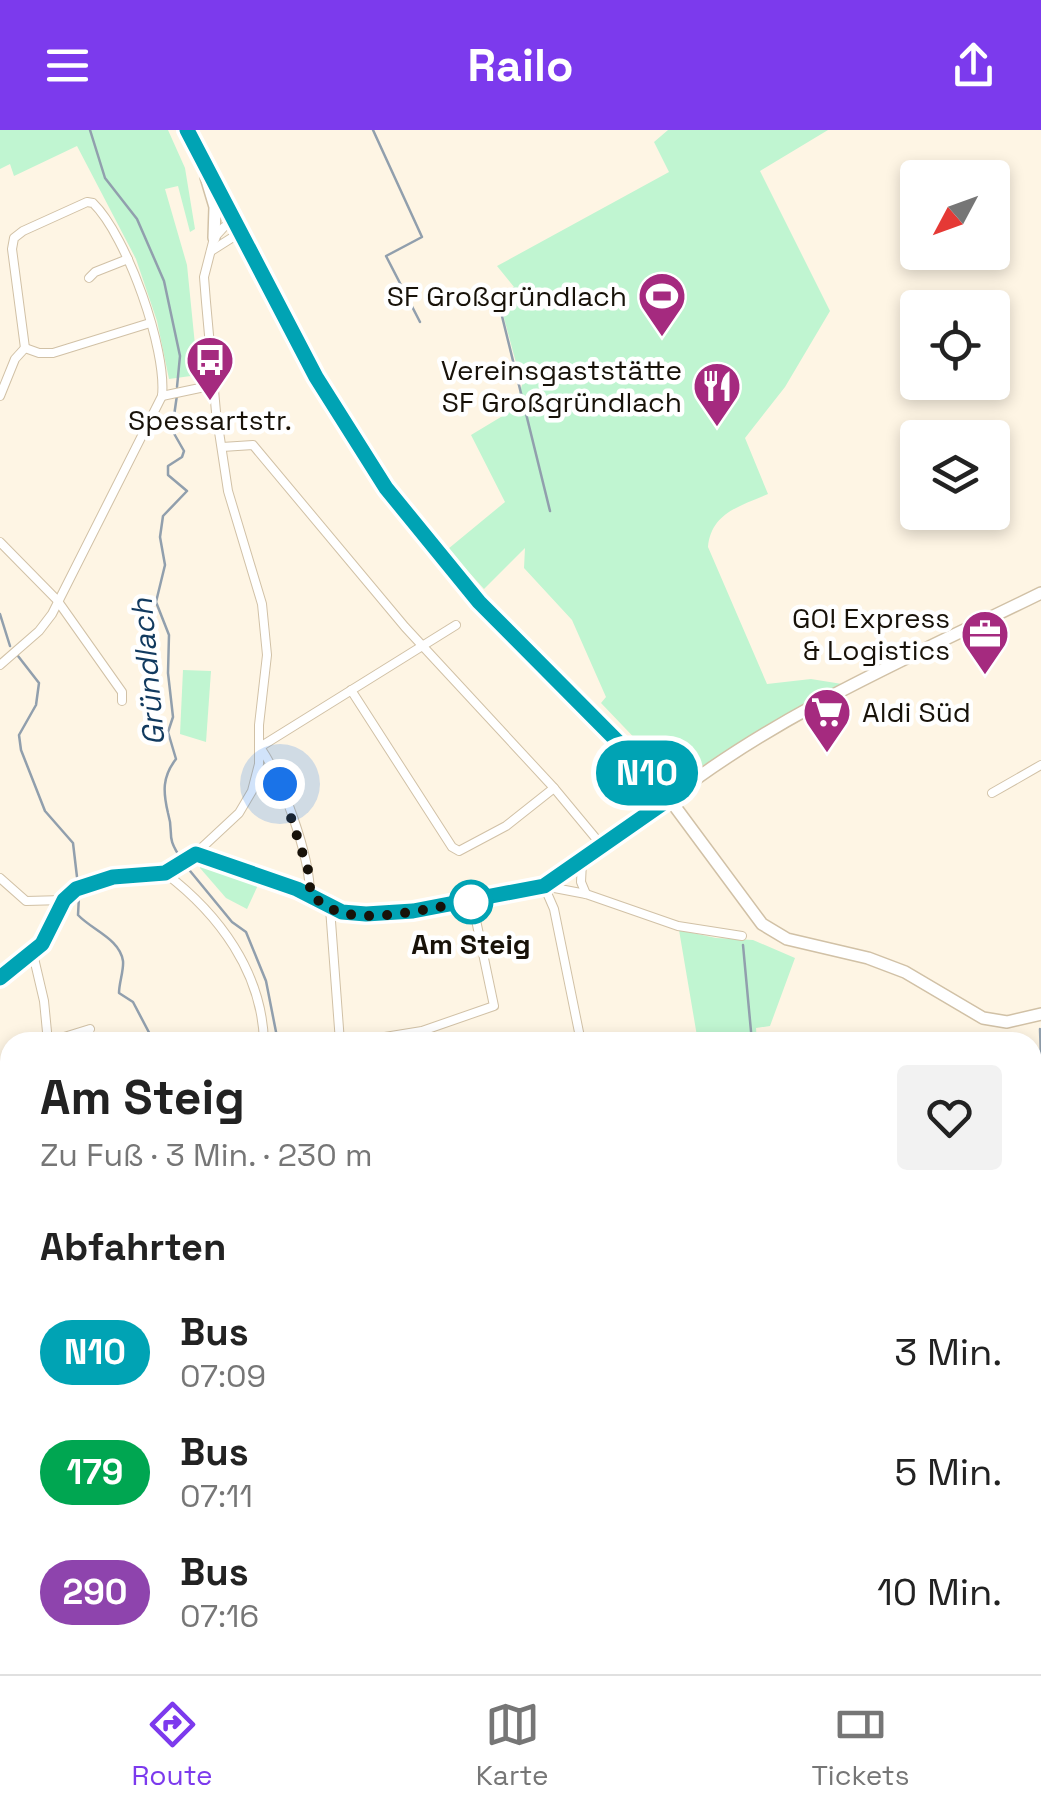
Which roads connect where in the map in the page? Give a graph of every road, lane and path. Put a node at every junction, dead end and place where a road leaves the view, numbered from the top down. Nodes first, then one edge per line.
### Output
1 (187, 130) edge
2 (195, 145) junction
3 (239, 227) junction
4 (212, 244) junction
5 (128, 259) junction
6 (88, 278) dead end
7 (150, 323) junction
8 (25, 348) junction
9 (214, 385) junction
10 (0, 396) edge
11 (166, 396) junction
12 (222, 447) junction
13 (0, 542) edge
14 (1041, 593) edge
15 (58, 600) junction
16 (456, 625) dead end
17 (422, 647) junction
18 (0, 665) edge
19 (351, 690) junction
20 (122, 700) dead end
21 (260, 747) junction
22 (270, 762) junction
23 (259, 764) junction
24 (1041, 764) edge
25 (554, 788) junction
26 (992, 793) dead end
27 (669, 799) junction
28 (603, 847) junction
29 (193, 855) junction
30 (582, 862) junction
31 (168, 871) junction
32 (0, 878) edge
33 (548, 884) junction
34 (586, 894) junction
35 (310, 895) junction
36 (64, 900) junction
37 (472, 901) junction
38 (330, 908) junction
39 (742, 936) dead end
40 (33, 954) junction
41 (0, 978) edge
42 (1041, 1014) edge
43 (90, 1029) dead end
44 (47, 1032) edge
45 (80, 1032) edge
46 (264, 1032) edge
47 (339, 1032) edge
48 (416, 1032) edge
49 (579, 1032) edge

1 - 2 main road
2 - 3 main road
2 - 4 main road
3 - 4 street
3 - 27 main road
4 - 9 street
5 - 6 street
5 - 7 street
5 - 8 street
7 - 8 street
7 - 11 street
8 - 10 street
9 - 11 street
9 - 12 street
11 - 15 street
12 - 17 street
12 - 21 street
13 - 15 street
14 - 27 main road
15 - 18 street
15 - 20 street
16 - 17 street
17 - 19 street
17 - 25 street
19 - 21 street
19 - 25 street
21 - 22 street
21 - 23 street
22 - 23 street
22 - 35 street
23 - 29 street
24 - 26 street
25 - 28 street
27 - 28 street
27 - 42 main road
28 - 30 street
29 - 31 street
29 - 35 street
30 - 33 street
30 - 34 street
31 - 36 street
31 - 46 street
32 - 36 street
33 - 34 street
33 - 37 street
33 - 49 street
34 - 39 street
35 - 38 street
36 - 40 street
37 - 38 street
37 - 48 street
38 - 47 street
40 - 41 street
40 - 44 street
43 - 45 street

